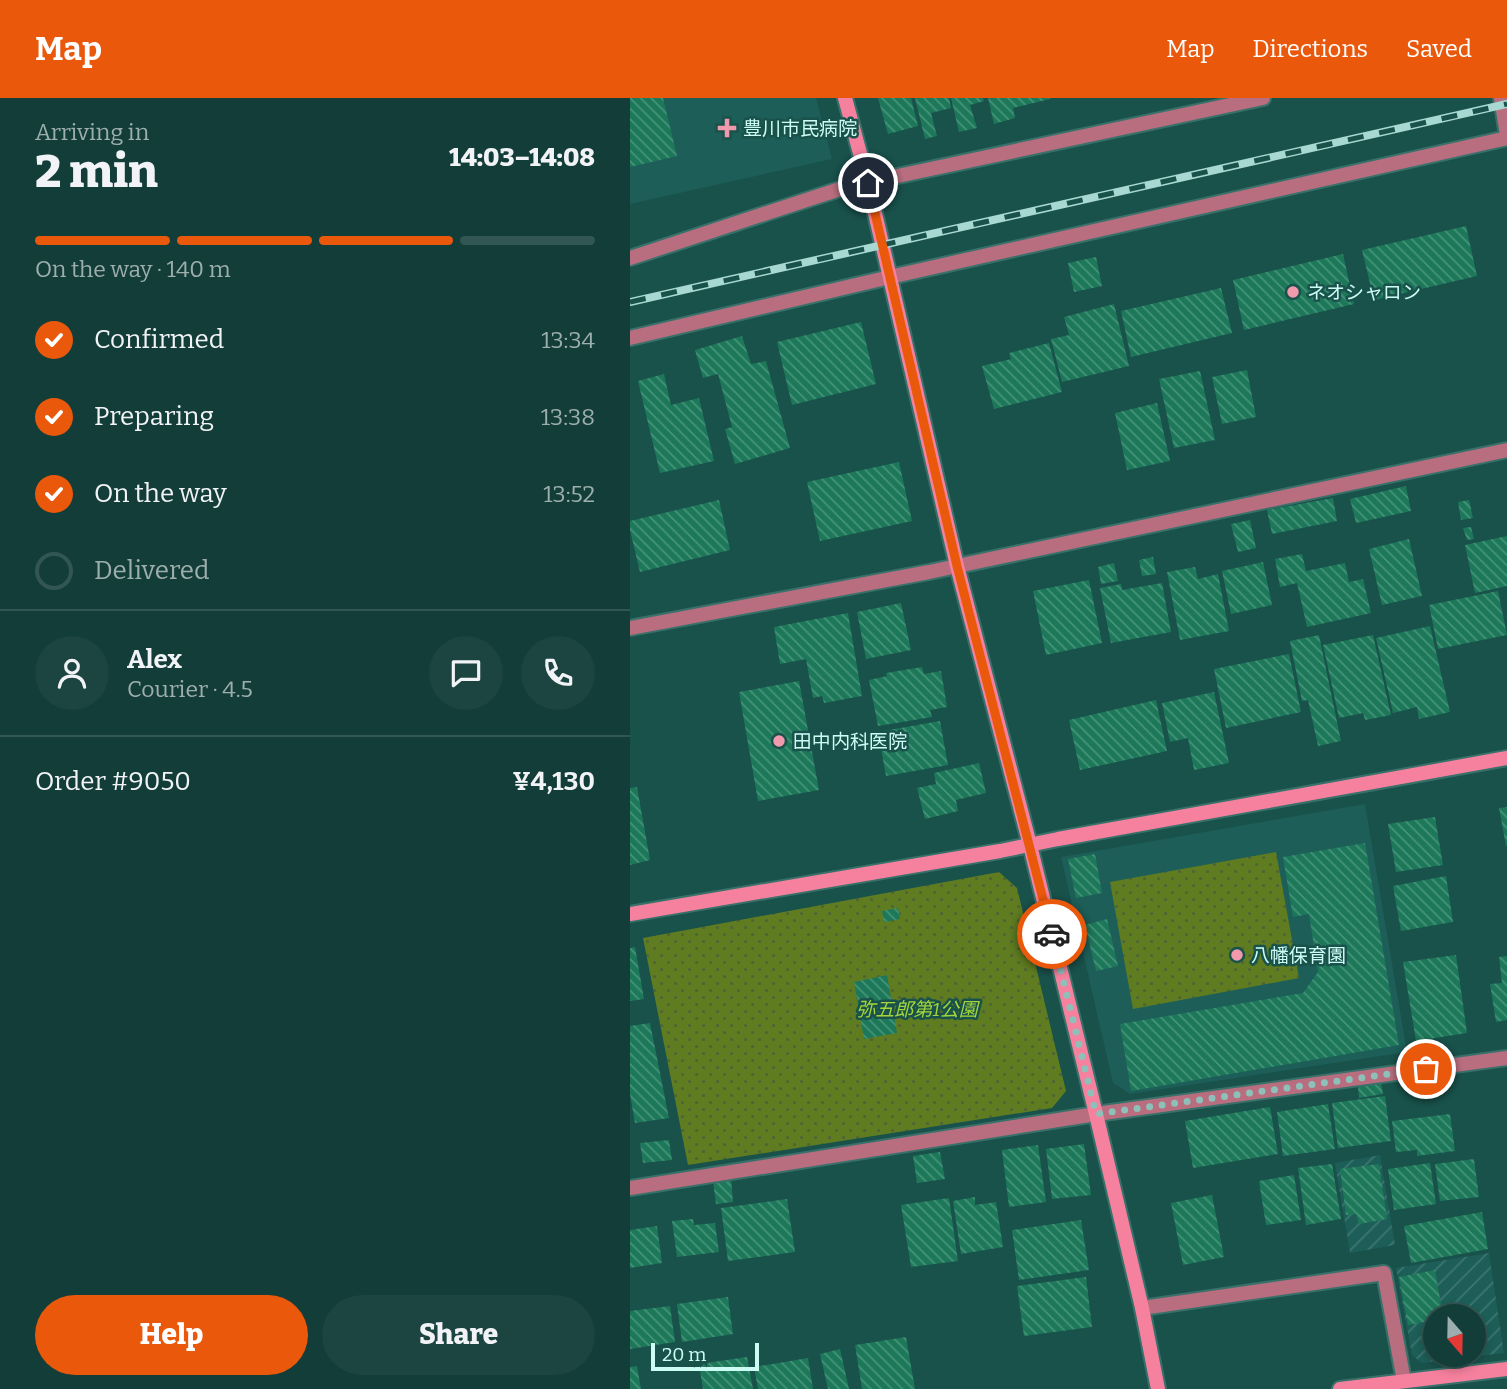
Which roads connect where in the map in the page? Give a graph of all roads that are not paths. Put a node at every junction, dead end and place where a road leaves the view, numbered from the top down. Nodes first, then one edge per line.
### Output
1 (845, 98) edge
2 (1264, 98) edge
3 (1501, 98) edge
4 (1507, 137) edge
5 (868, 183) junction
6 (630, 258) edge
7 (890, 277) junction
8 (630, 338) edge
9 (1507, 450) edge
10 (957, 566) junction
11 (630, 628) edge
12 (1507, 758) edge
13 (1030, 845) junction
14 (630, 914) edge
15 (1507, 1058) edge
16 (1096, 1114) junction
17 (630, 1188) edge
18 (1142, 1308) junction
19 (1507, 1369) edge
20 (1404, 1381) junction
21 (1158, 1389) edge
22 (1340, 1389) edge

1 - 5 street
2 - 5 street
3 - 4 street
4 - 7 street
5 - 6 street
5 - 7 street
7 - 8 street
7 - 10 street
9 - 10 street
10 - 11 street
10 - 13 street
12 - 13 street
13 - 14 street
13 - 16 street
15 - 16 street
16 - 17 street
16 - 18 street
18 - 20 street
18 - 21 street
19 - 20 street
20 - 22 street

